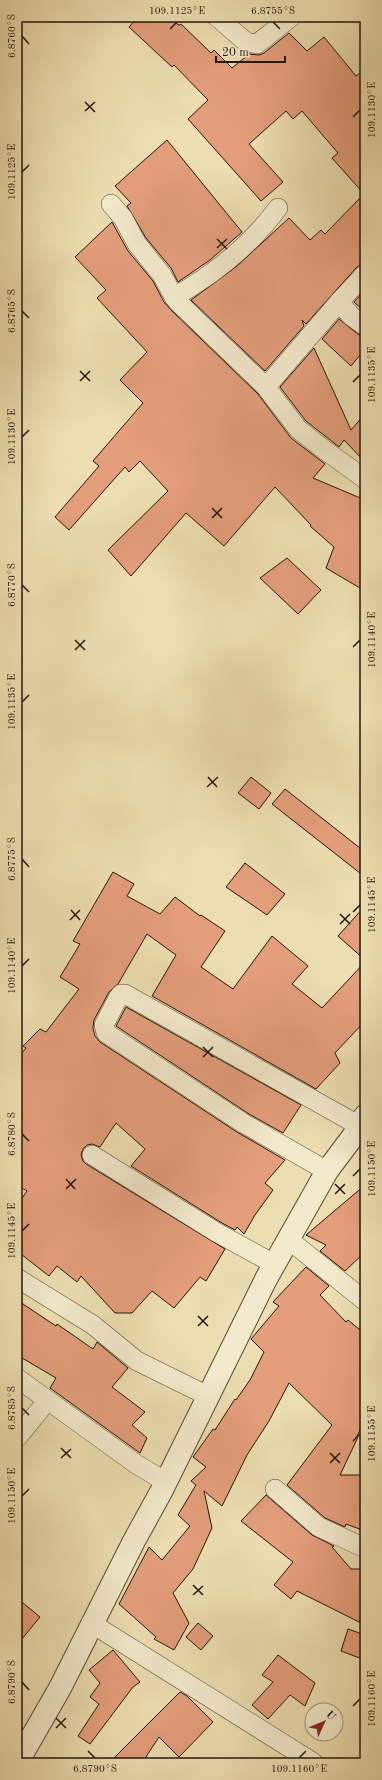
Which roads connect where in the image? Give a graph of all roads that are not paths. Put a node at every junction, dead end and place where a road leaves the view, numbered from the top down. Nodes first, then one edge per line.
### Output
1 (217, 17) edge
2 (291, 17) edge
3 (111, 204) dead end
4 (278, 208) dead end
5 (365, 274) edge
6 (174, 297) junction
7 (339, 302) junction
8 (365, 326) edge
9 (266, 387) junction
10 (365, 479) edge
11 (361, 1130) edge
12 (92, 1155) dead end
13 (315, 1164) junction
14 (288, 1239) junction
15 (262, 1257) junction
16 (17, 1278) edge
17 (365, 1301) edge
18 (17, 1378) edge
19 (196, 1390) junction
20 (47, 1401) junction
21 (17, 1438) edge
22 (160, 1478) junction
23 (275, 1489) dead end
24 (365, 1548) edge
25 (91, 1623) junction
26 (17, 1763) edge
27 (314, 1763) edge

1 - 2 street
3 - 6 street
4 - 6 street
5 - 7 street
6 - 9 street
7 - 8 street
7 - 9 street
9 - 10 street
11 - 13 street
11 - 13 street
12 - 15 street
13 - 14 street
14 - 15 street
14 - 17 street
15 - 19 street
16 - 19 street
18 - 20 street
19 - 22 street
20 - 21 street
20 - 22 street
22 - 25 street
23 - 24 street
25 - 26 street
25 - 27 street

